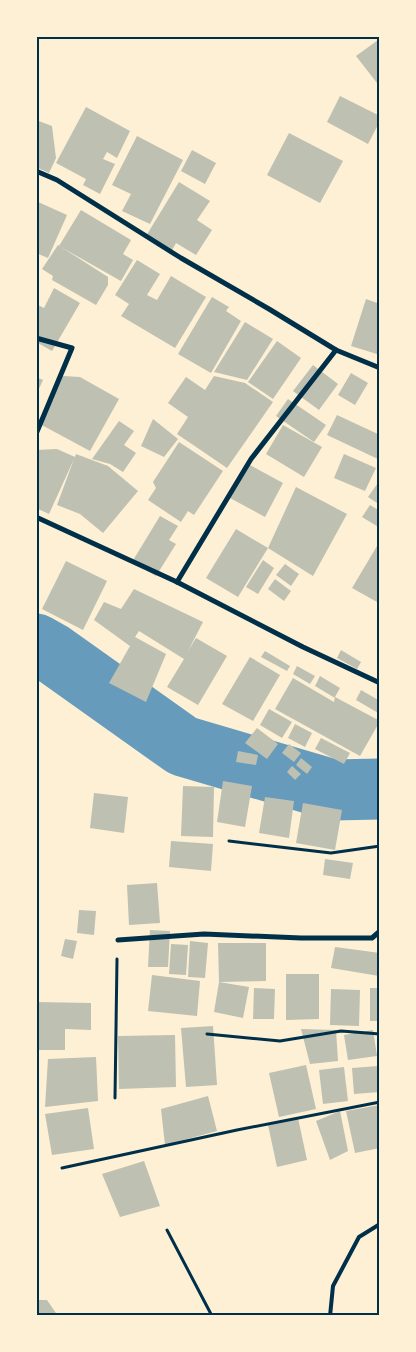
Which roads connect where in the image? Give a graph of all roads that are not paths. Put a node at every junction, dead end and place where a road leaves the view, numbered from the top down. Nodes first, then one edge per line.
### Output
1 (36, 171) edge
2 (36, 338) edge
3 (336, 350) junction
4 (380, 368) edge
5 (36, 434) edge
6 (36, 517) edge
7 (177, 582) junction
8 (380, 683) edge
9 (380, 931) edge
10 (118, 940) road end
11 (380, 1224) edge
12 (330, 1316) edge

1 - 3 street
2 - 5 street
3 - 4 street
3 - 7 street
6 - 7 street
7 - 8 street
9 - 10 street
11 - 12 lane

